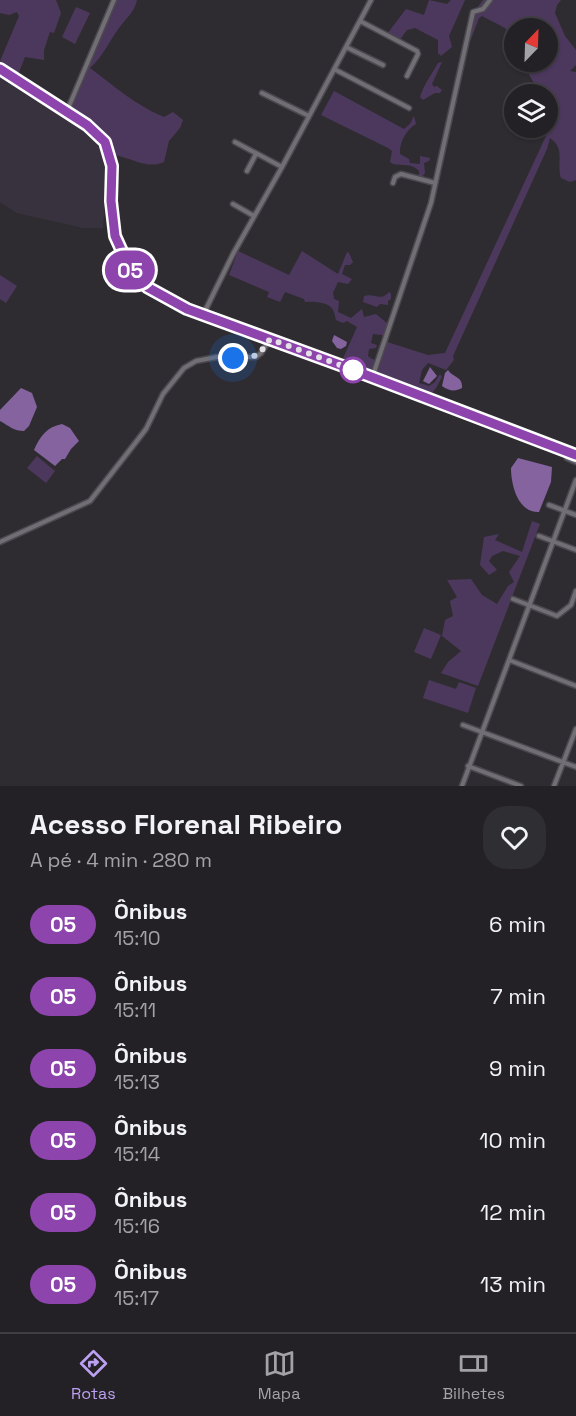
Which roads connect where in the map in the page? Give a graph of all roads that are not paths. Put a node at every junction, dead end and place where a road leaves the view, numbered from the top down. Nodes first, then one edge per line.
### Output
1 (114, 0) edge
2 (371, 0) edge
3 (490, 0) edge
4 (360, 21) junction
5 (346, 47) junction
6 (383, 65) dead end
7 (0, 69) edge
8 (334, 69) junction
9 (407, 76) dead end
10 (261, 93) dead end
11 (409, 108) dead end
12 (67, 111) junction
13 (309, 116) junction
14 (235, 142) dead end
15 (256, 154) junction
16 (282, 167) junction
17 (247, 171) dead end
18 (393, 183) dead end
19 (435, 183) junction
20 (233, 204) dead end
21 (254, 216) junction
22 (203, 315) junction
23 (270, 339) junction
24 (372, 378) junction
25 (576, 454) edge
26 (567, 458) dead end
27 (576, 462) edge
28 (576, 480) edge
29 (549, 505) dead end
30 (564, 511) junction
31 (576, 515) edge
32 (538, 536) dead end
33 (0, 542) edge
34 (552, 542) junction
35 (576, 550) edge
36 (576, 591) edge
37 (513, 599) dead end
38 (574, 603) edge
39 (528, 605) junction
40 (509, 660) junction
41 (576, 686) edge
42 (463, 725) dead end
43 (576, 729) edge
44 (482, 732) junction
45 (563, 763) junction
46 (468, 766) junction
47 (576, 767) edge
48 (462, 786) edge
49 (521, 786) edge
50 (555, 786) edge

1 - 12 street
2 - 4 street
3 - 19 street
4 - 5 street
4 - 9 street
5 - 6 street
5 - 8 street
7 - 12 street
8 - 11 street
8 - 13 street
10 - 13 street
12 - 22 street
13 - 16 street
14 - 15 street
15 - 16 street
15 - 17 street
16 - 21 street
18 - 19 street
19 - 24 street
20 - 21 street
21 - 22 street
22 - 23 street
23 - 24 street
23 - 33 street
24 - 25 street
26 - 27 street
28 - 30 street
29 - 30 street
30 - 31 street
30 - 34 street
32 - 34 street
34 - 35 street
34 - 39 street
36 - 38 street
37 - 39 street
38 - 39 street
39 - 40 street
40 - 41 street
40 - 44 street
42 - 44 street
43 - 45 street
44 - 45 street
44 - 46 street
45 - 47 street
45 - 50 street
46 - 48 street
46 - 49 street

